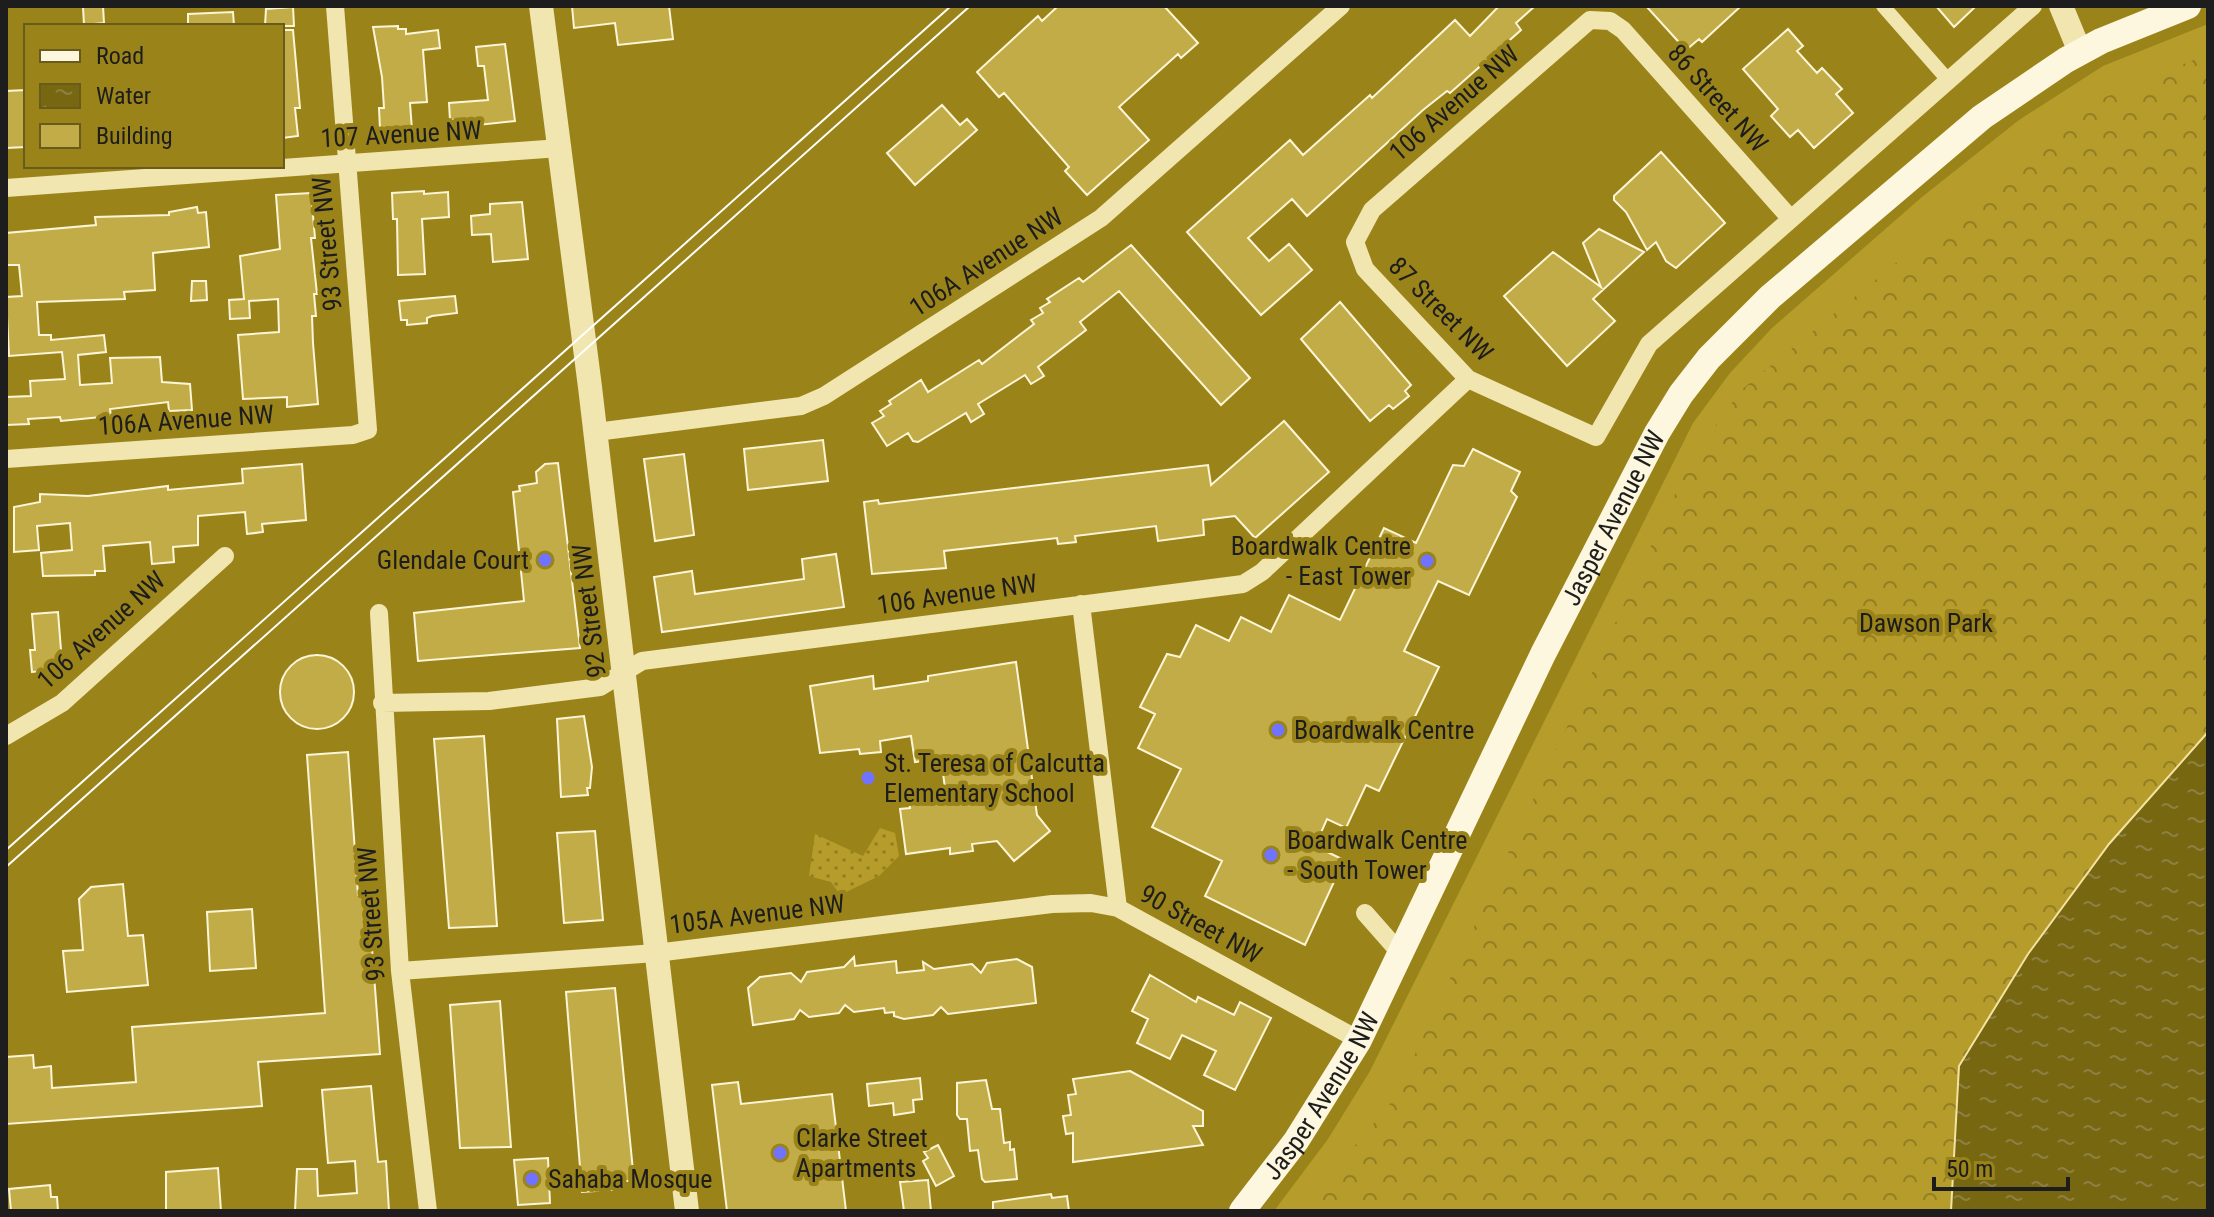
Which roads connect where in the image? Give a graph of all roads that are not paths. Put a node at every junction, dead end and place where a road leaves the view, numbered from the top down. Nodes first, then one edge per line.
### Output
1 (335, 6) edge
2 (541, 6) edge
3 (1341, 6) edge
4 (1883, 6) edge
5 (2033, 6) edge
6 (2061, 6) edge
7 (2188, 6) edge
8 (1602, 19) joint
9 (2080, 52) junction
10 (1948, 80) junction
11 (560, 148) junction
12 (347, 162) junction
13 (284, 167) edge
14 (268, 168) edge
15 (6, 188) edge
16 (1791, 219) junction
17 (1355, 242) joint
18 (1468, 379) junction
19 (368, 430) joint
20 (596, 432) junction
21 (1596, 437) joint
22 (6, 459) edge
23 (225, 556) dead end
24 (1081, 604) junction
25 (379, 613) dead end
26 (624, 671) junction
27 (382, 703) junction
28 (6, 736) edge
29 (1118, 908) junction
30 (1365, 913) dead end
31 (656, 953) junction
32 (1402, 955) junction
33 (400, 971) junction
34 (1359, 1040) junction
35 (428, 1211) edge
36 (687, 1211) edge
37 (1242, 1211) edge

1 - 12 street, 93 Street NW
2 - 11 street, 92 Street NW
3 - 20 street, 106A Avenue NW
4 - 10 street
5 - 10 street, Jasper Avenue NW
6 - 9 street
7 - 9 main road, Jasper Avenue NW
8 - 16 street, 86 Street NW
8 - 17 street, 106 Avenue NW
9 - 32 main road, Jasper Avenue NW
10 - 16 street, Jasper Avenue NW
11 - 12 street, 107 Avenue NW
11 - 20 street, 92 Street NW
12 - 13 street, 107 Avenue NW
12 - 19 street, 93 Street NW
14 - 15 street, 107 Avenue NW
16 - 21 street, Jasper Avenue NW
17 - 18 street, 87 Street NW
18 - 21 street, 87 Street NW
18 - 24 street, 106 Avenue NW
19 - 22 street, 106A Avenue NW
20 - 26 street, 92 Street NW
23 - 28 street, 106 Avenue NW
24 - 26 street, 106 Avenue NW
24 - 29 street, 90 Street NW
25 - 27 street, 93 Street NW
26 - 27 street, 106 Avenue NW
26 - 31 street, 92 Street NW
27 - 33 street, 93 Street NW
29 - 31 street, 105A Avenue NW
29 - 34 street, 90 Street NW
30 - 32 street
31 - 33 street, 105A Avenue NW
31 - 36 street, 92 Street NW
32 - 34 main road, Jasper Avenue NW
33 - 35 street, 93 Street NW
34 - 37 main road, Jasper Avenue NW

